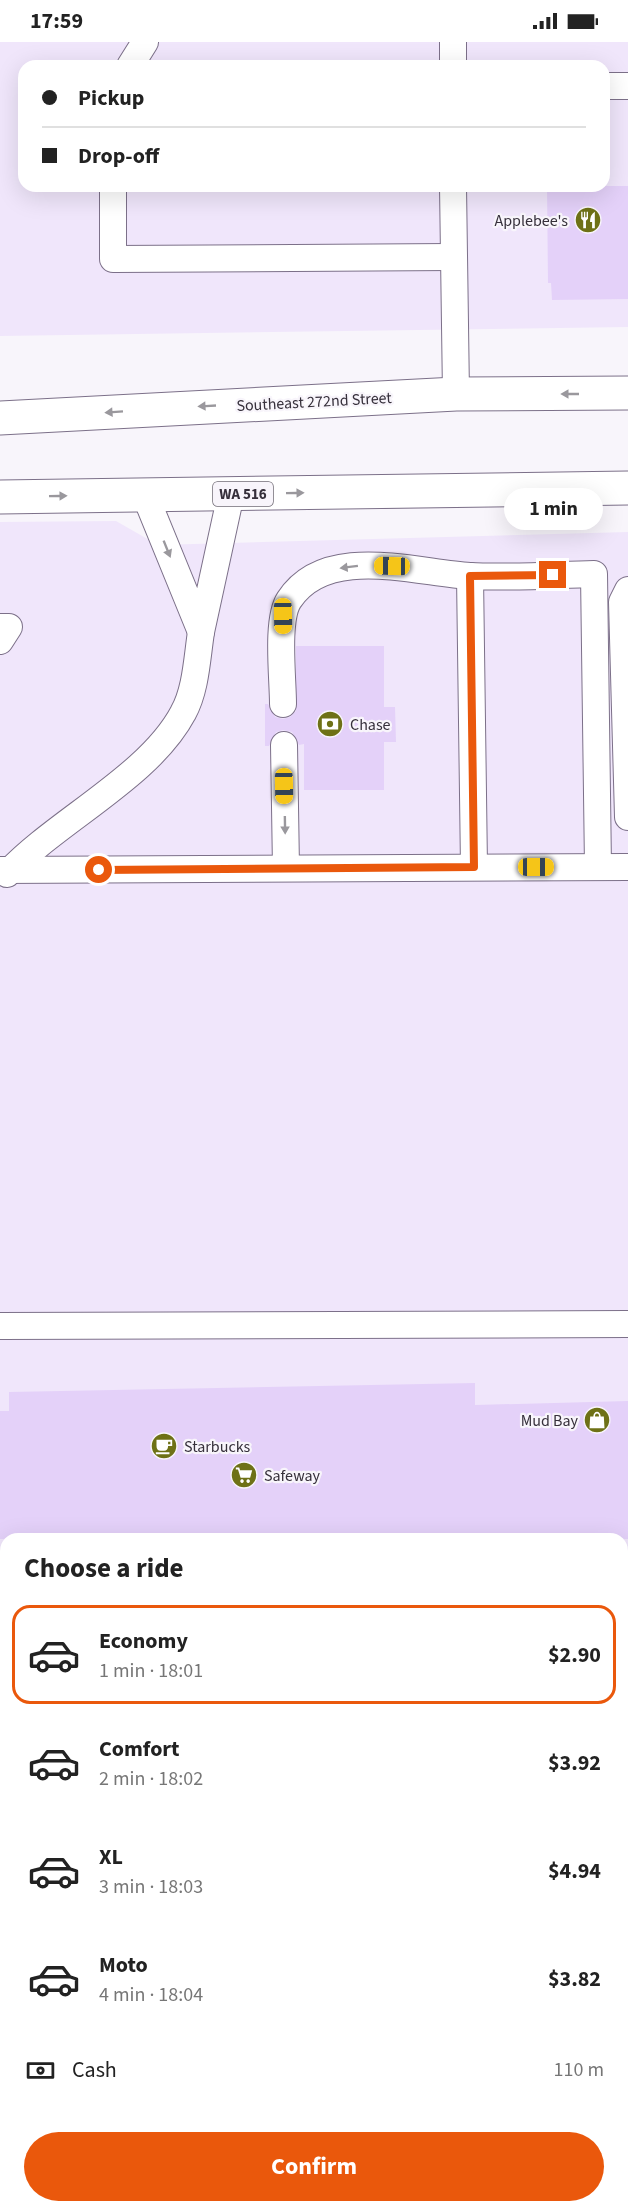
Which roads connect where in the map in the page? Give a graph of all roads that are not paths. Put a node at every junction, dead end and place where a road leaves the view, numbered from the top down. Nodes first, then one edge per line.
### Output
1 (145, 42) edge
2 (453, 42) edge
3 (134, 60) edge
4 (453, 60) edge
5 (610, 86) edge
6 (628, 86) edge
7 (112, 192) edge
8 (453, 192) edge
9 (452, 257) junction
10 (628, 393) edge
11 (456, 394) junction
12 (0, 418) edge
13 (628, 488) edge
14 (231, 494) junction
15 (145, 495) junction
16 (0, 497) edge
17 (470, 576) junction
18 (628, 590) edge
19 (0, 627) edge
20 (201, 632) junction
21 (0, 641) edge
22 (283, 704) dead end
23 (284, 745) dead end
24 (628, 817) edge
25 (474, 867) junction
26 (598, 867) junction
27 (628, 867) edge
28 (285, 868) junction
29 (4, 874) edge
30 (628, 1324) edge
31 (0, 1326) edge

1 - 3 lane
2 - 4 lane
5 - 6 lane
7 - 9 lane
8 - 9 lane
9 - 11 lane
10 -> 11 main road, Southeast 272nd Street
11 -> 12 main road, Southeast 272nd Street
14 -> 13 main road, WA 516
14 - 15 main road, WA 516
14 - 20 lane
16 -> 15 main road, WA 516
15 -> 20 lane
17 -> 22 lane
17 - 25 lane
17 - 26 lane
18 - 24 lane
19 - 21 lane
20 - 29 lane
23 -> 28 lane
25 - 26 lane
25 - 28 lane
26 - 27 lane
28 - 29 lane
30 - 31 lane

